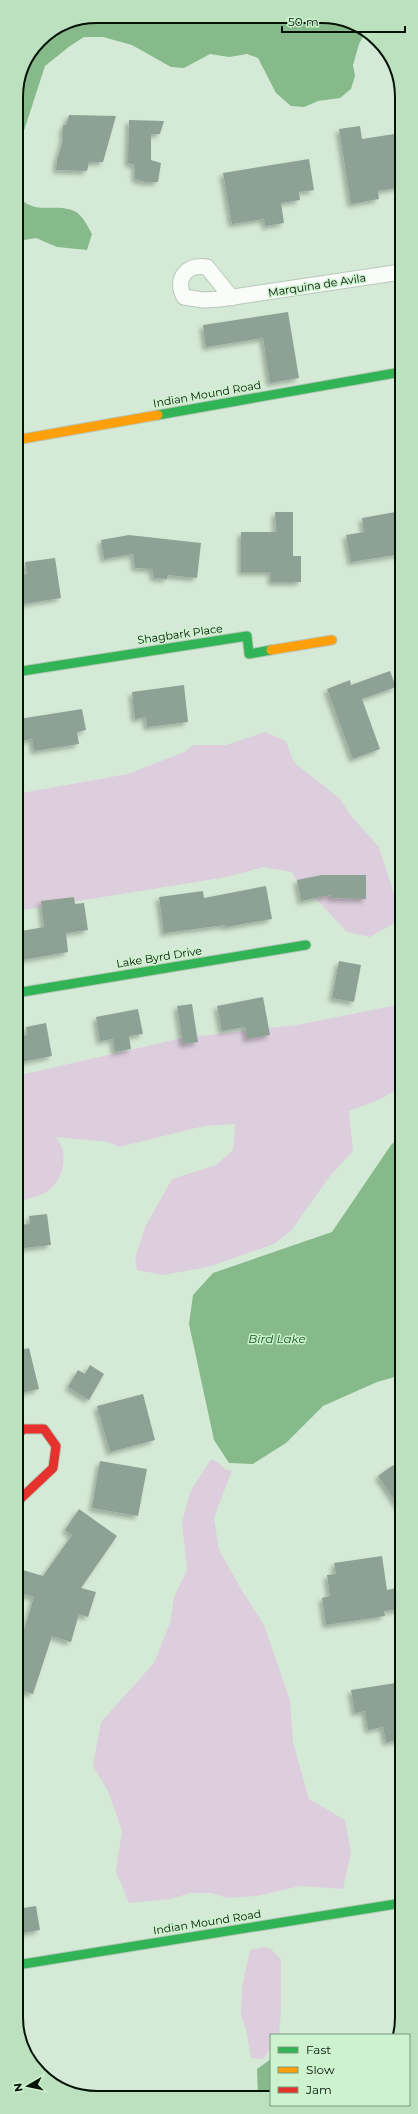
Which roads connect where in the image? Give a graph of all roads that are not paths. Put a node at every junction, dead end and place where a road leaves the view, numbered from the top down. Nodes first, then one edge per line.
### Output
1 (395, 273) edge
2 (232, 298) dead end
3 (395, 373) edge
4 (23, 439) edge
5 (332, 640) dead end
6 (23, 671) edge
7 (306, 945) dead end
8 (23, 992) edge
9 (23, 1430) edge
10 (23, 1495) edge
11 (395, 1904) edge
12 (23, 1964) edge

1 - 2 street, Marquina de Avila
3 - 4 street, Indian Mound Road
5 - 6 street, Shagbark Place
7 - 8 street, Lake Byrd Drive
9 - 10 street
11 - 12 street, Indian Mound Road

